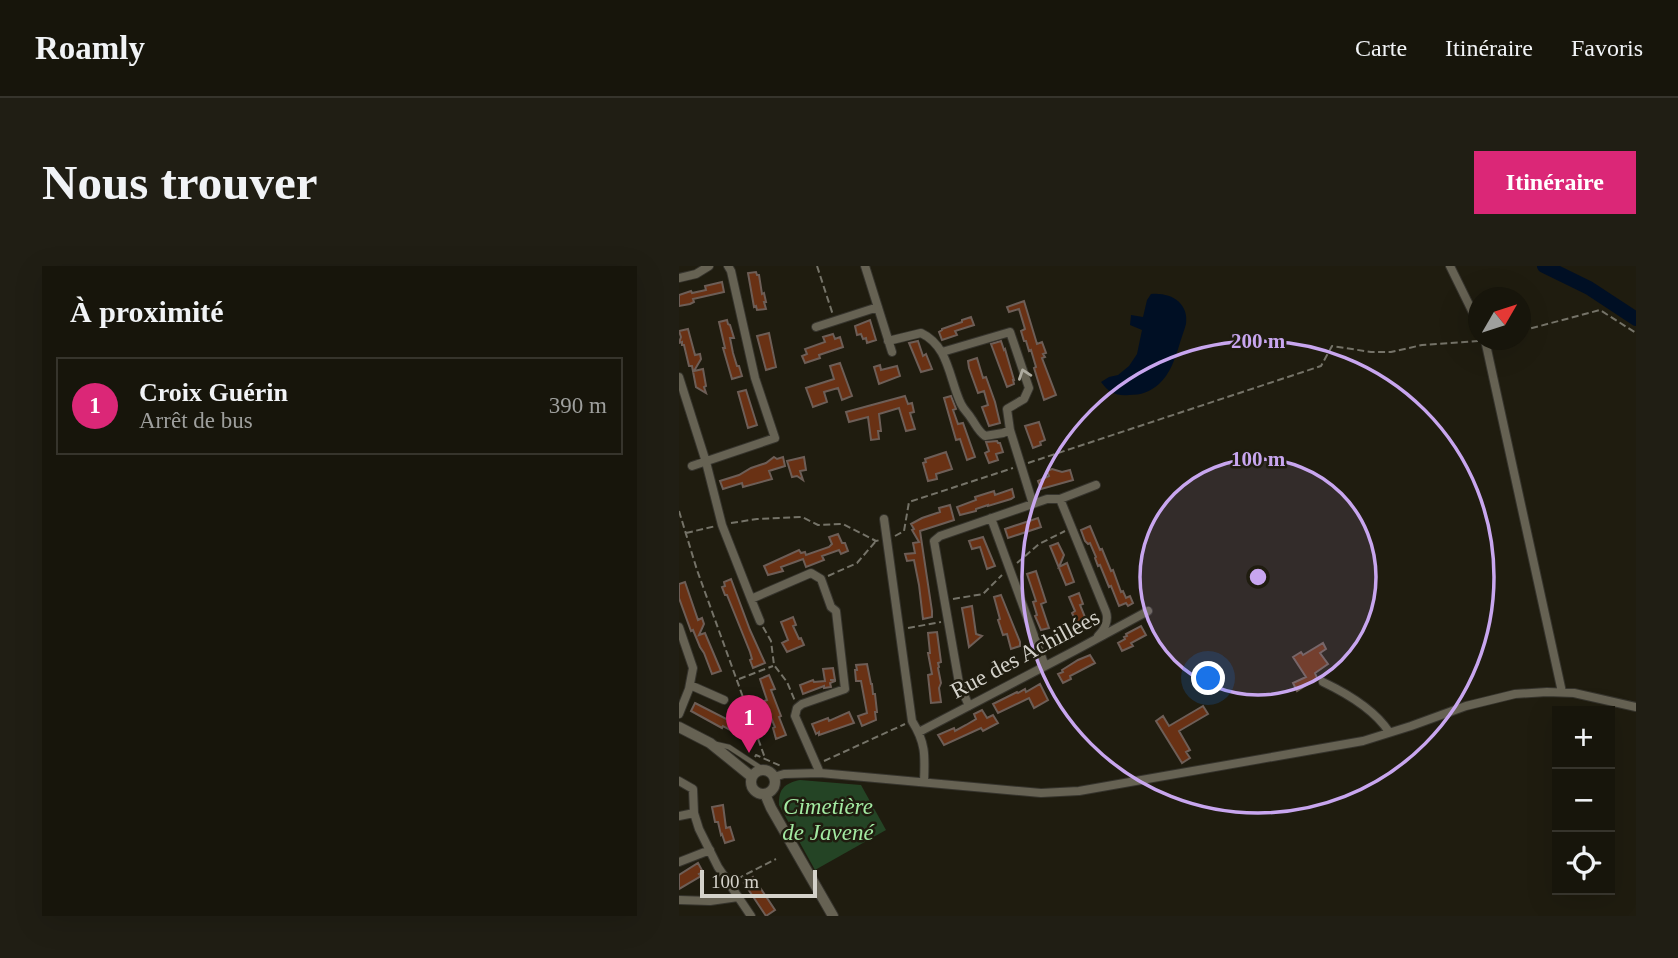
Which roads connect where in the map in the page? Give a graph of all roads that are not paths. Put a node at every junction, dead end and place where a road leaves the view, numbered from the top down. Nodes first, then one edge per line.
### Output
1 (709, 266) edge
2 (728, 266) edge
3 (865, 266) edge
4 (1450, 266) edge
5 (679, 278) edge
6 (1468, 303) edge
7 (878, 307) junction
8 (815, 327) dead end
9 (888, 341) junction
10 (1487, 350) edge
11 (892, 352) dead end
12 (942, 352) junction
13 (679, 377) edge
14 (1010, 430) junction
15 (706, 462) junction
16 (692, 466) dead end
17 (1096, 485) dead end
18 (1060, 499) junction
19 (1033, 504) junction
20 (991, 518) junction
21 (884, 519) dead end
22 (751, 599) junction
23 (1148, 611) dead end
24 (1108, 617) junction
25 (760, 621) road end
26 (1127, 622) junction
27 (679, 627) edge
28 (1096, 638) junction
29 (1045, 666) junction
30 (1323, 682) dead end
31 (690, 685) junction
32 (1562, 692) junction
33 (724, 700) dead end
34 (969, 706) junction
35 (1636, 707) edge
36 (679, 714) edge
37 (679, 727) edge
38 (919, 732) junction
39 (1389, 732) junction
40 (710, 743) junction
41 (765, 764) junction
42 (818, 769) junction
43 (752, 777) junction
44 (775, 777) junction
45 (679, 781) edge
46 (924, 782) junction
47 (765, 794) junction
48 (694, 813) junction
49 (679, 816) edge
50 (710, 850) junction
51 (679, 862) edge
52 (738, 897) junction
53 (679, 900) edge
54 (751, 916) edge
55 (833, 916) edge

1 - 5 street
2 - 15 street
3 - 7 street
4 - 6 street
7 - 8 street
7 - 9 street
9 - 11 street
9 - 12 street
10 - 32 street
12 - 14 street
14 -> 12 street
13 - 15 street
14 - 19 street
15 - 16 street
15 - 22 street
17 - 18 street
18 - 19 street
18 - 24 street
19 - 20 street
20 - 29 street
20 - 34 street
21 - 38 street
22 - 25 street
22 - 42 street
23 - 26 street, Rue des Achillées
24 - 26 street
24 - 28 street
26 - 28 street, Rue des Achillées
27 - 31 street
28 - 29 street, Rue des Achillées
29 - 34 street, Rue des Achillées
30 - 39 street
31 - 33 street
31 - 36 street
32 - 35 street
32 - 39 street
34 - 38 street, Rue des Achillées
37 - 40 street
38 - 46 street
39 - 46 street
40 - 41 lane
40 - 43 street
41 - 43 street
41 - 44 street
42 - 44 street
42 - 46 street
43 - 47 street
44 - 47 street
45 - 48 street
47 - 55 street
48 - 49 street
48 - 50 street
50 - 51 street
50 - 52 street
52 - 53 street
52 - 54 street

